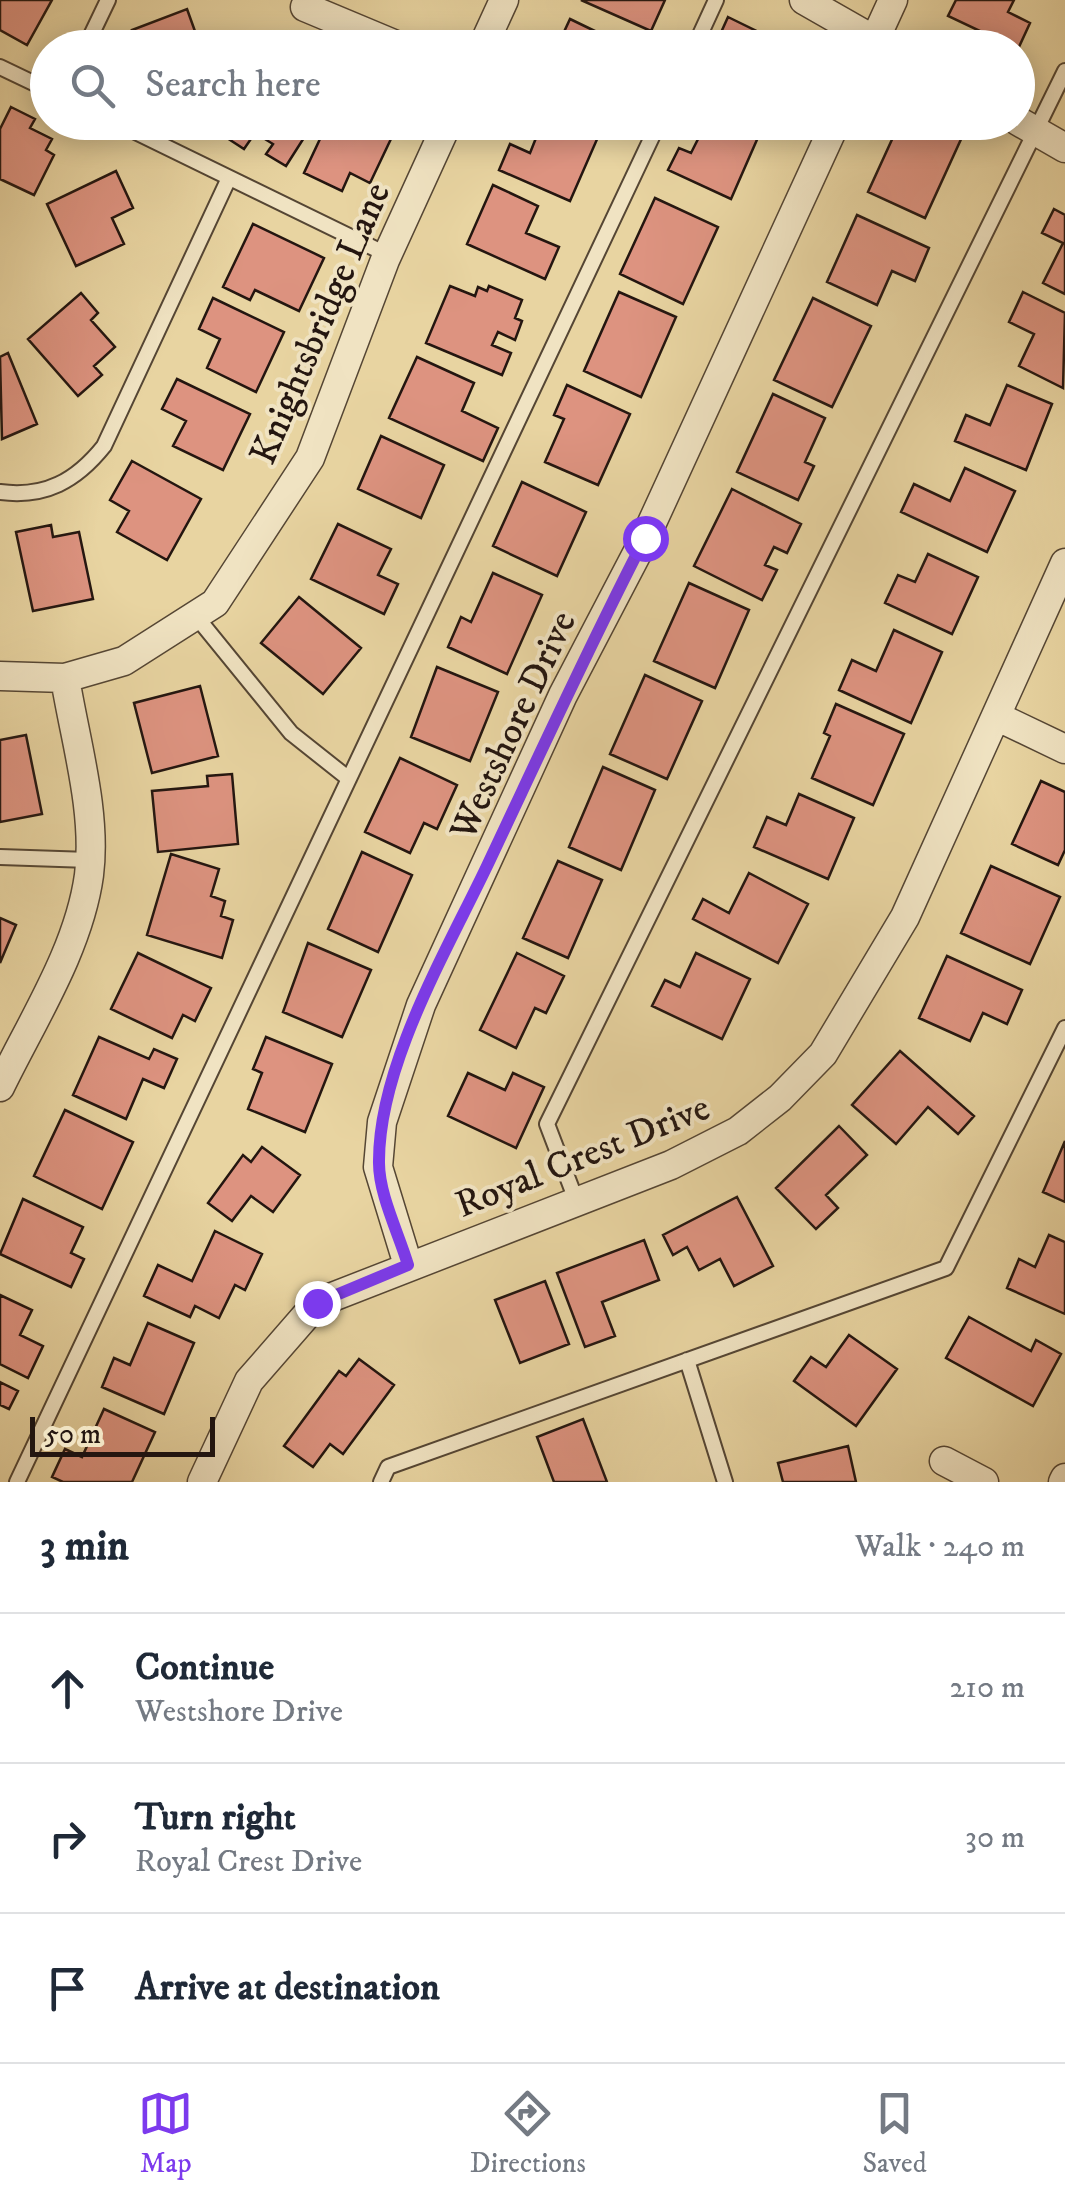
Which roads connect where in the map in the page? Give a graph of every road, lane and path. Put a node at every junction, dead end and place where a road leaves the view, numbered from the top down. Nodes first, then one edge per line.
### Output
1 (108, 0) edge
2 (504, 0) edge
3 (716, 0) edge
4 (804, 0) edge
5 (893, 0) edge
6 (305, 7) dead end
7 (94, 30) edge
8 (360, 30) edge
9 (490, 30) edge
10 (702, 30) edge
11 (853, 30) edge
12 (883, 30) edge
13 (0, 67) edge
14 (1065, 71) edge
15 (30, 81) edge
16 (1035, 112) edge
17 (1035, 132) edge
18 (151, 140) edge
19 (440, 140) edge
20 (650, 140) edge
21 (828, 140) edge
22 (1018, 140) edge
23 (1065, 148) edge
24 (229, 178) junction
25 (388, 254) junction
26 (0, 492) edge
27 (1065, 564) edge
28 (195, 615) junction
29 (0, 676) edge
30 (65, 678) junction
31 (996, 716) junction
32 (1065, 748) edge
33 (349, 779) junction
34 (0, 856) edge
35 (88, 860) junction
36 (1065, 1028) edge
37 (0, 1087) edge
38 (576, 1200) junction
39 (408, 1265) junction
40 (687, 1360) junction
41 (944, 1461) dead end
42 (17, 1482) edge
43 (202, 1482) edge
44 (381, 1482) edge
45 (725, 1482) edge
46 (984, 1482) edge

1 - 7 lane
2 - 9 street
3 - 10 lane
4 - 11 street
5 - 12 street
6 - 8 street
13 - 15 lane
14 - 16 lane
17 - 23 street
18 - 24 lane
19 - 25 street, Knightsbridge Lane
20 - 33 lane
21 - 39 street, Westshore Drive
22 - 38 lane
24 - 25 lane
24 - 26 lane
25 - 28 street, Knightsbridge Lane
27 - 31 street, Royal Crest Drive
28 - 30 street, Knightsbridge Lane
28 - 33 lane
29 - 30 street, Knightsbridge Lane
30 - 35 street
31 - 32 street
31 - 38 street, Royal Crest Drive
33 - 42 lane
34 - 35 lane
35 - 37 street
36 - 40 lane
38 - 39 street, Royal Crest Drive
39 - 43 street, Royal Crest Drive
40 - 44 lane
40 - 45 lane
41 - 46 street

